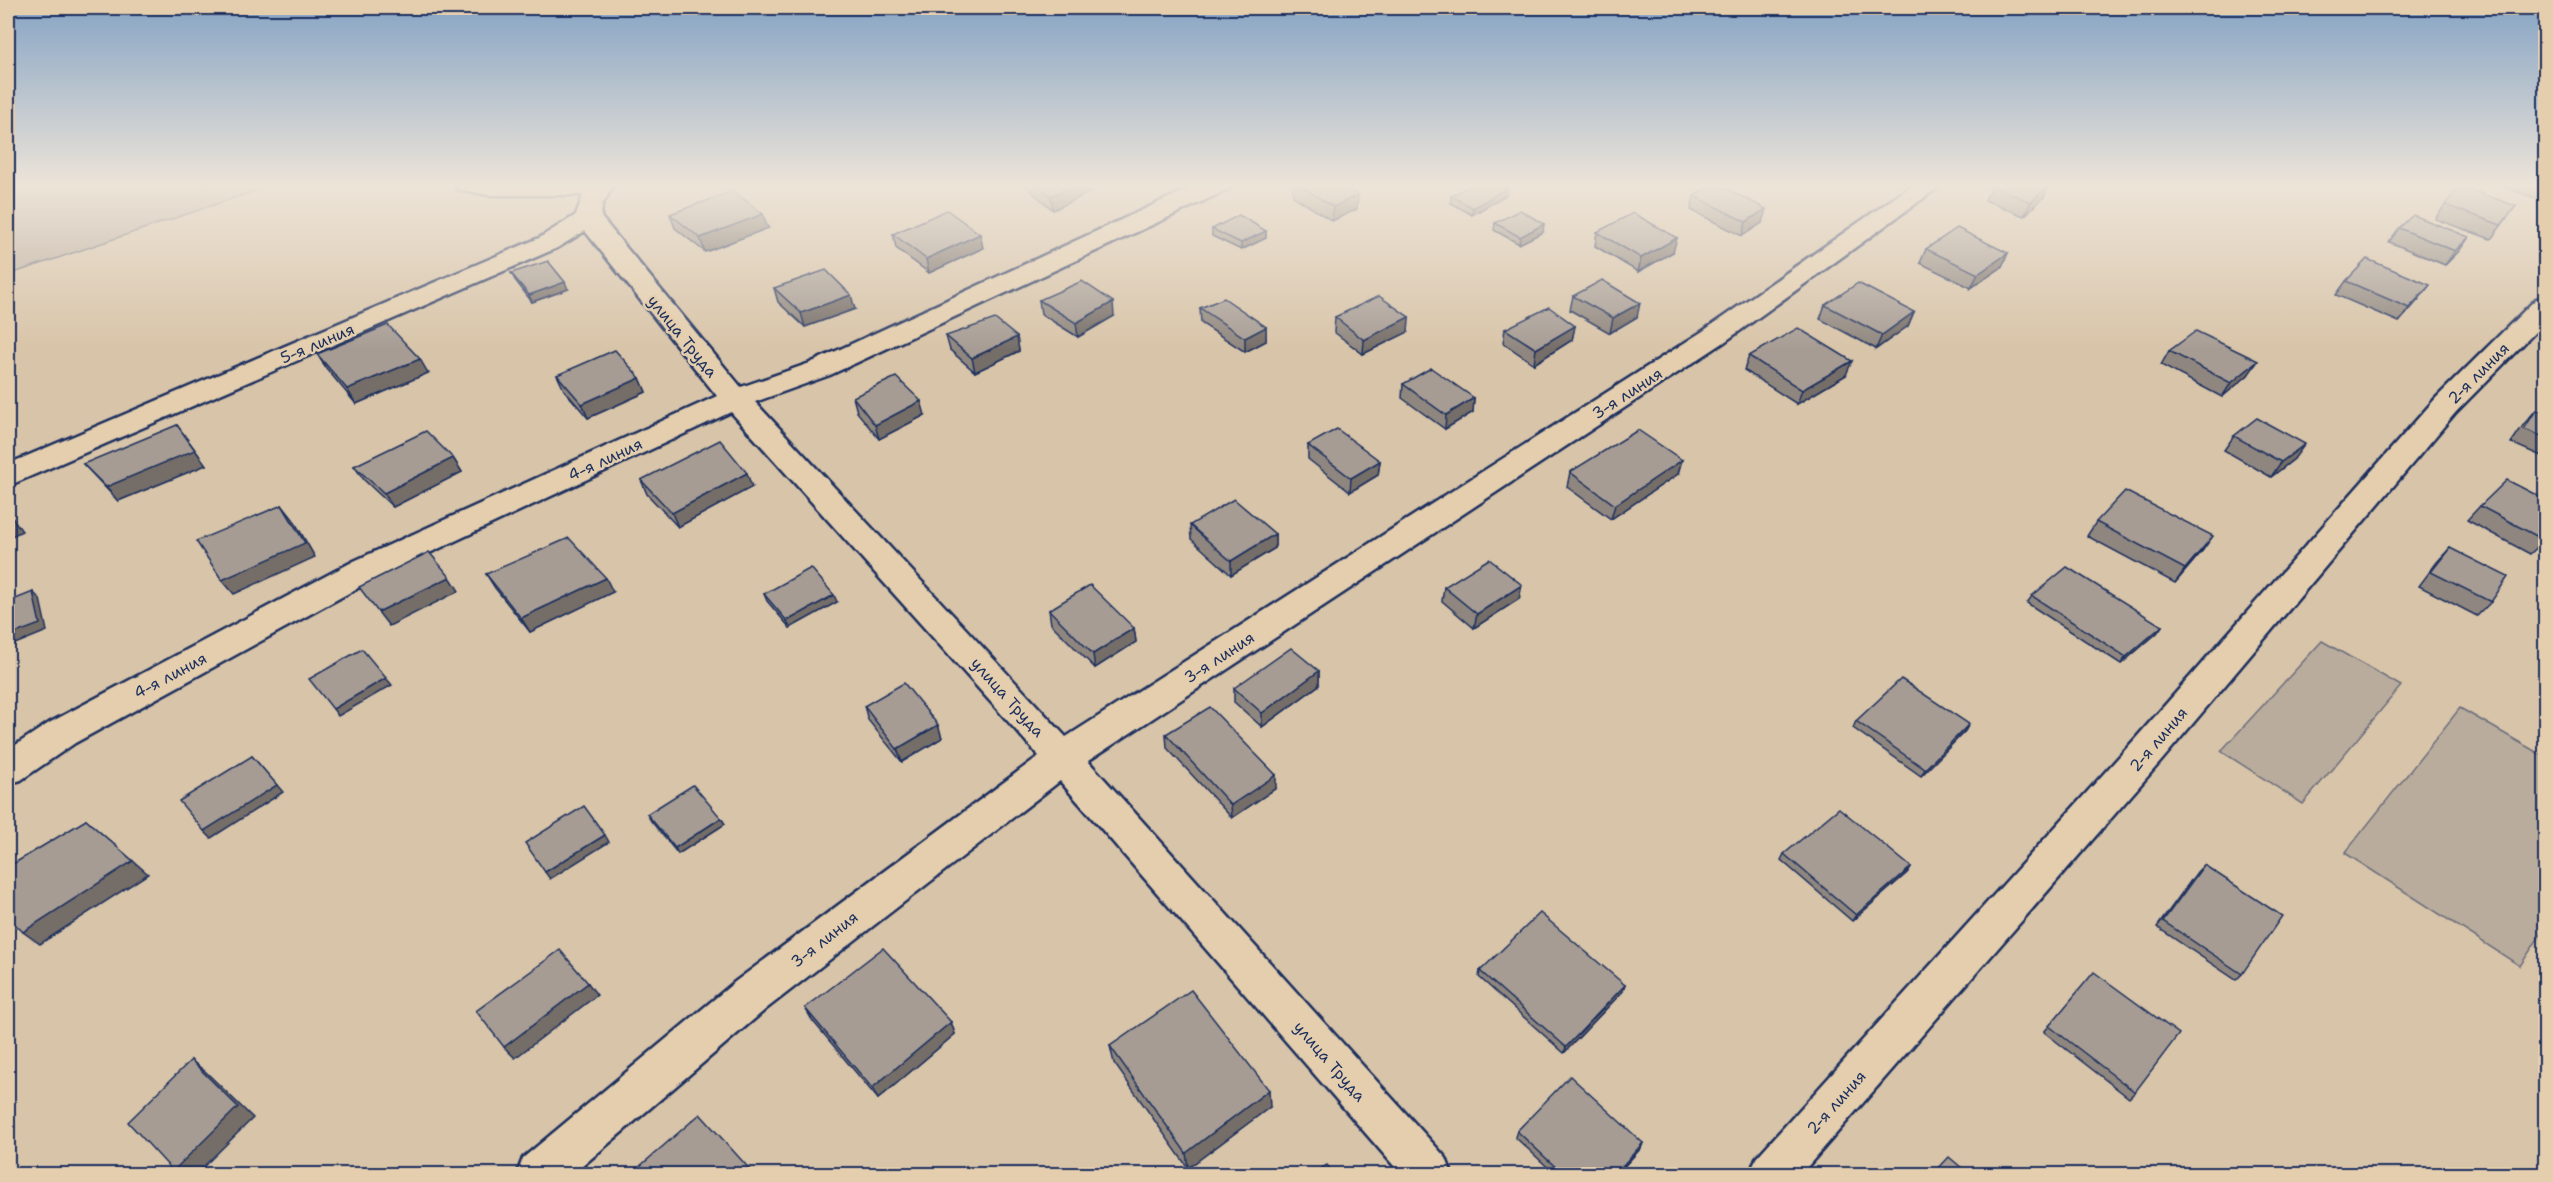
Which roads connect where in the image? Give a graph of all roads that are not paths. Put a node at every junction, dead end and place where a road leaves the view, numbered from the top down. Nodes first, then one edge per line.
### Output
1 (552, 239) edge
2 (627, 239) edge
3 (1101, 239) edge
4 (1852, 239) edge
5 (2546, 305) edge
6 (735, 399) junction
7 (8, 476) edge
8 (1063, 758) junction
9 (8, 770) edge
10 (539, 1174) edge
11 (1430, 1174) edge
12 (1772, 1174) edge

1 - 7 street, 5-я линия
2 - 6 street, улица Труда
3 - 6 street, 4-я линия
4 - 8 street, 3-я линия
5 - 12 street, 2-я линия
6 - 8 street, улица Труда
6 - 9 street, 4-я линия
8 - 10 street, 3-я линия
8 - 11 street, улица Труда

